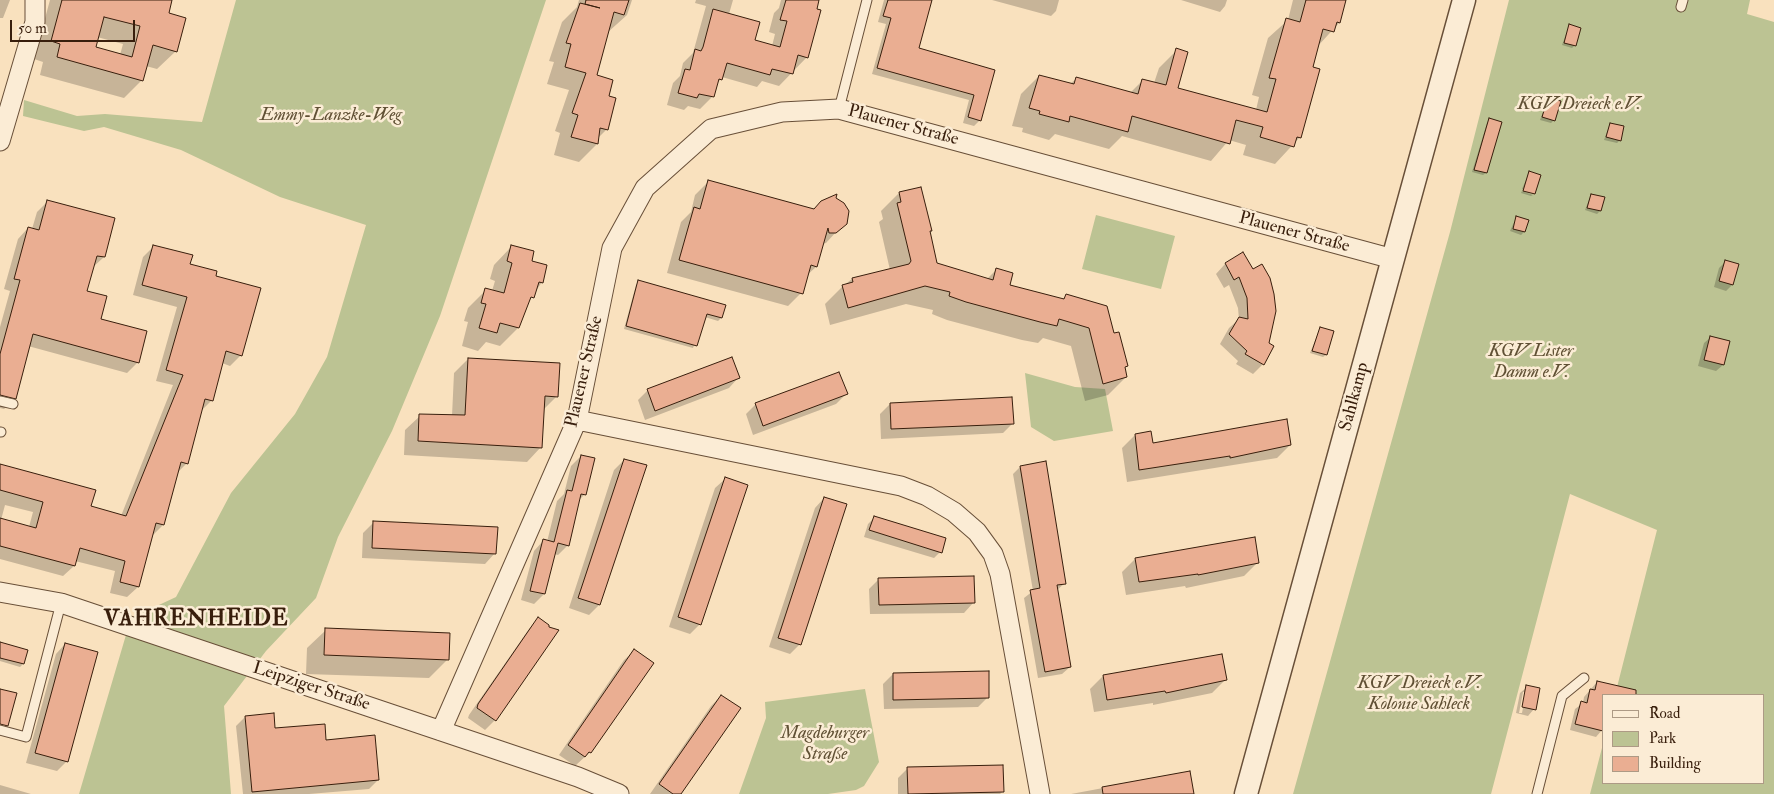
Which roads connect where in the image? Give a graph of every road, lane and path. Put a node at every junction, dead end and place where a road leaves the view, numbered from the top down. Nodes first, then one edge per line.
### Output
1 (35, 0) edge
2 (868, 0) edge
3 (1464, 0) edge
4 (839, 109) junction
5 (0, 141) edge
6 (1393, 259) junction
7 (0, 401) edge
8 (13, 404) dead end
9 (577, 420) junction
10 (0, 592) edge
11 (61, 604) junction
12 (1584, 678) dead end
13 (0, 730) edge
14 (442, 731) junction
15 (618, 794) edge
16 (1040, 794) edge
17 (1246, 794) edge
18 (1536, 794) edge

1 - 5 street
2 - 4 lane
3 - 6 street, Sahlkamp
4 - 6 street, Plauener Straße
4 - 9 street, Plauener Straße
6 - 17 street, Sahlkamp
7 - 8 lane
9 - 14 street, Plauener Straße
9 - 16 street
10 - 11 street, Leipziger Straße
11 - 13 lane
11 - 14 street, Leipziger Straße
12 - 18 lane
14 - 15 street, Leipziger Straße

